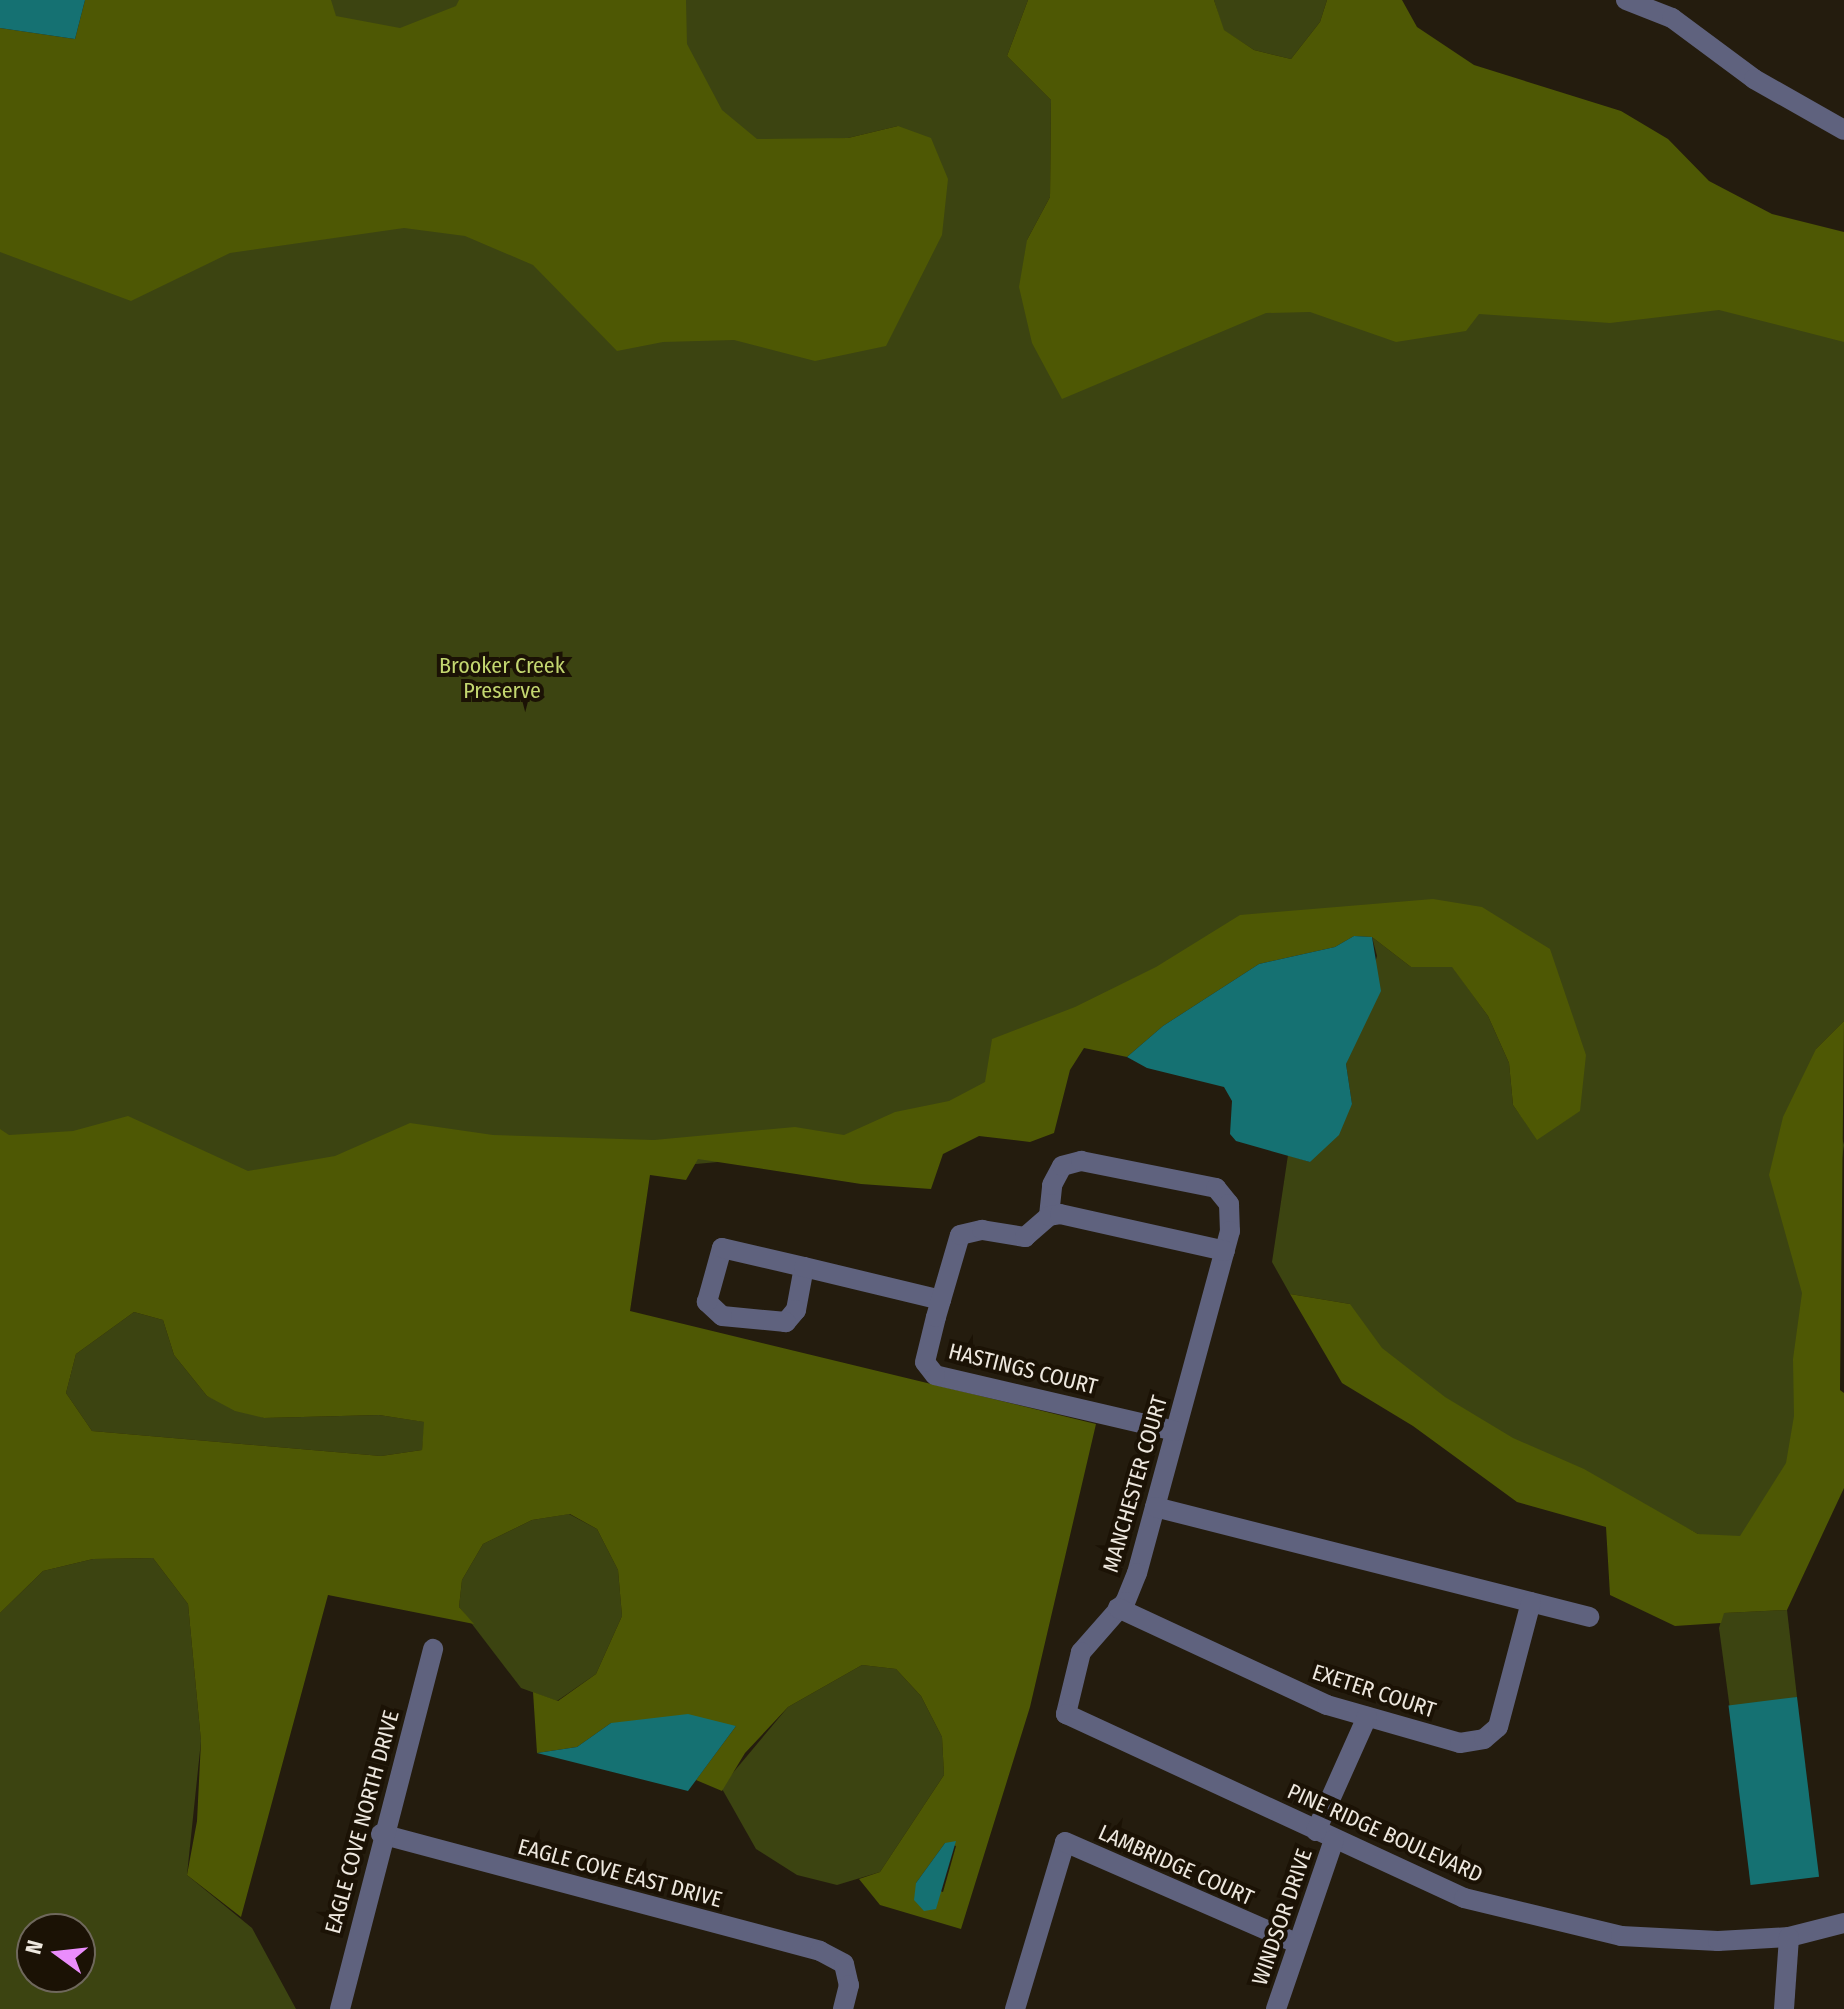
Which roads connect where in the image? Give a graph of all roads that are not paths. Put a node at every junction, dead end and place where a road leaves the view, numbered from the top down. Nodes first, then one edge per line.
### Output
1 (1626, 0) edge
2 (1844, 130) edge
3 (1049, 1216) junction
4 (1225, 1251) junction
5 (804, 1267) junction
6 (941, 1300) junction
7 (1175, 1431) junction
8 (1155, 1507) junction
9 (1531, 1602) junction
10 (1118, 1608) junction
11 (1589, 1617) dead end
12 (433, 1649) dead end
13 (1066, 1714) joint
14 (1367, 1717) junction
15 (381, 1834) junction
16 (1325, 1835) junction
17 (1844, 1923) edge
18 (1789, 1937) junction
19 (1296, 1943) junction
20 (340, 2009) edge
21 (843, 2009) edge
22 (1015, 2009) edge
23 (1276, 2009) edge
24 (1784, 2009) edge

1 - 2 street
3 - 4 street
3 - 4 street, MANCHESTER COURT
3 - 6 street, HASTINGS COURT
4 - 7 street, MANCHESTER COURT
5 - 5 street
5 - 6 street
6 - 7 street, HASTINGS COURT
7 - 8 street, MANCHESTER COURT
8 - 9 street
8 - 10 street, MANCHESTER COURT
9 - 11 street
9 - 14 street, EXETER COURT
10 - 13 street, MANCHESTER COURT
10 - 14 street, EXETER COURT
12 - 15 street, EAGLE COVE NORTH DRIVE
13 - 16 street, PINE RIDGE BOULEVARD
14 - 16 street, WINDSOR DRIVE
15 - 20 street, EAGLE COVE NORTH DRIVE
15 - 21 street, EAGLE COVE EAST DRIVE
16 - 18 street, PINE RIDGE BOULEVARD
16 - 19 street, WINDSOR DRIVE
17 - 18 street, PINE RIDGE BOULEVARD
18 - 24 street
19 - 22 street, LAMBRIDGE COURT
19 - 23 street, WINDSOR DRIVE

